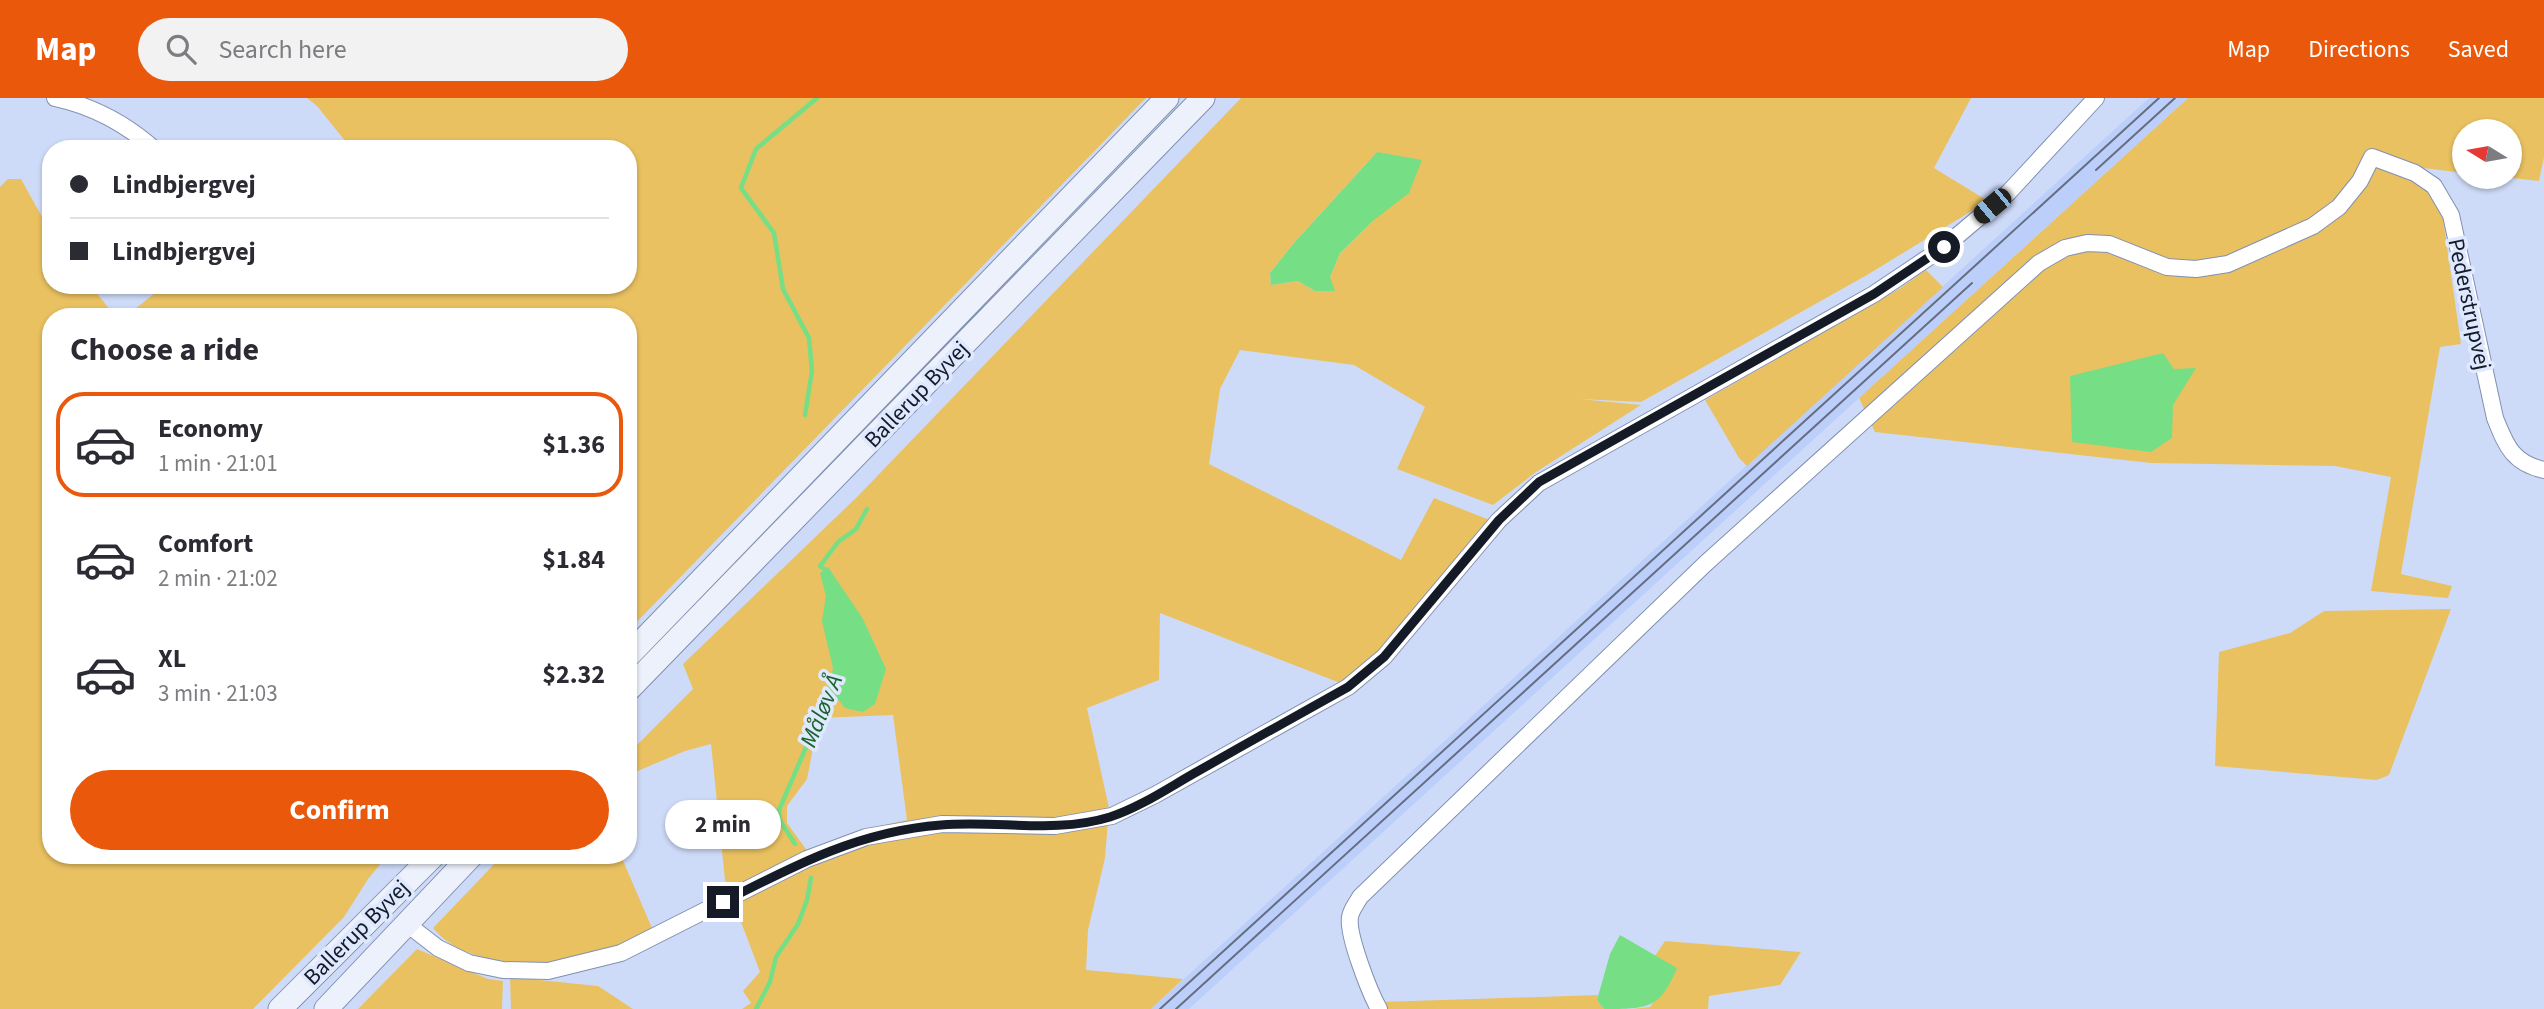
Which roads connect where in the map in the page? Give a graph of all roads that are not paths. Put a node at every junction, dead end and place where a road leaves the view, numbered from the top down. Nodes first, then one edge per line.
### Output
1 (55, 98) edge
2 (1167, 98) edge
3 (1203, 98) edge
4 (2096, 98) edge
5 (145, 140) edge
6 (2544, 470) edge
7 (637, 647) edge
8 (637, 681) edge
9 (425, 864) edge
10 (463, 864) edge
11 (407, 924) junction
12 (280, 1009) edge
13 (326, 1009) edge
14 (1379, 1009) edge

1 - 5 street
2 - 7 main road, Ballerup Byvej
3 - 8 main road, Ballerup Byvej
4 - 11 street
6 - 14 street, Pederstrupvej
9 - 12 main road, Ballerup Byvej
10 - 11 main road, Ballerup Byvej
11 - 13 main road, Ballerup Byvej

